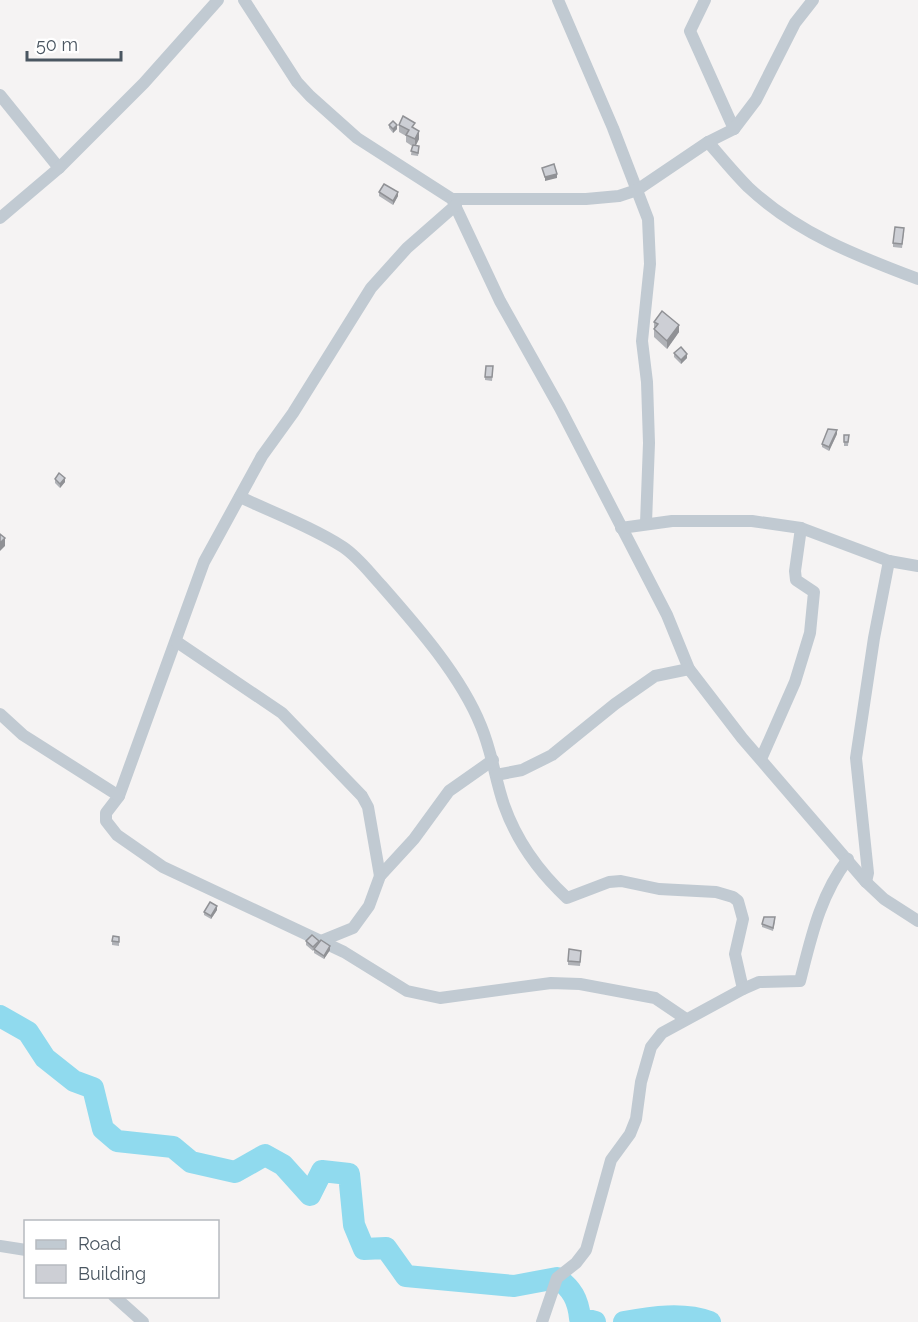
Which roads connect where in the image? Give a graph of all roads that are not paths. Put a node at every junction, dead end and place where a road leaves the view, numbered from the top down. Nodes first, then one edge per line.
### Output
1 (218, 0) edge
2 (244, 0) edge
3 (558, 0) edge
4 (705, 0) edge
5 (813, 0) edge
6 (0, 95) edge
7 (734, 129) junction
8 (708, 142) junction
9 (59, 168) junction
10 (637, 190) junction
11 (454, 202) junction
12 (0, 218) edge
13 (918, 279) edge
14 (240, 496) junction
15 (646, 523) junction
16 (621, 528) junction
17 (801, 528) junction
18 (889, 561) junction
19 (918, 566) edge
20 (177, 642) junction
21 (689, 669) junction
22 (0, 714) edge
23 (761, 759) junction
24 (494, 760) junction
25 (496, 775) junction
26 (119, 796) junction
27 (848, 859) junction
28 (380, 876) junction
29 (866, 882) junction
30 (918, 921) edge
31 (321, 941) junction
32 (743, 988) junction
33 (686, 1019) junction
34 (0, 1246) edge
35 (24, 1250) edge
36 (116, 1298) edge
37 (143, 1322) edge
38 (542, 1322) edge

1 - 9 street
2 - 11 street
3 - 10 street
4 - 7 street
5 - 7 street
6 - 9 street
7 - 8 street
8 - 10 street
8 - 13 street
9 - 12 street
10 - 11 street
10 - 15 street
11 - 14 street
11 - 16 street
14 - 20 street
14 - 24 street
15 - 16 street
15 - 17 street
16 - 21 street
17 - 18 street
17 - 23 street
18 - 19 street
18 - 29 street
20 - 26 street
20 - 28 street
21 - 23 street
21 - 25 street
22 - 26 street
23 - 27 street
24 - 25 street
24 - 28 street
25 - 32 street
26 - 31 street
27 - 29 street
27 - 32 street
28 - 31 street
29 - 30 street
31 - 33 street
32 - 33 street
33 - 38 street
34 - 35 street
36 - 37 street

